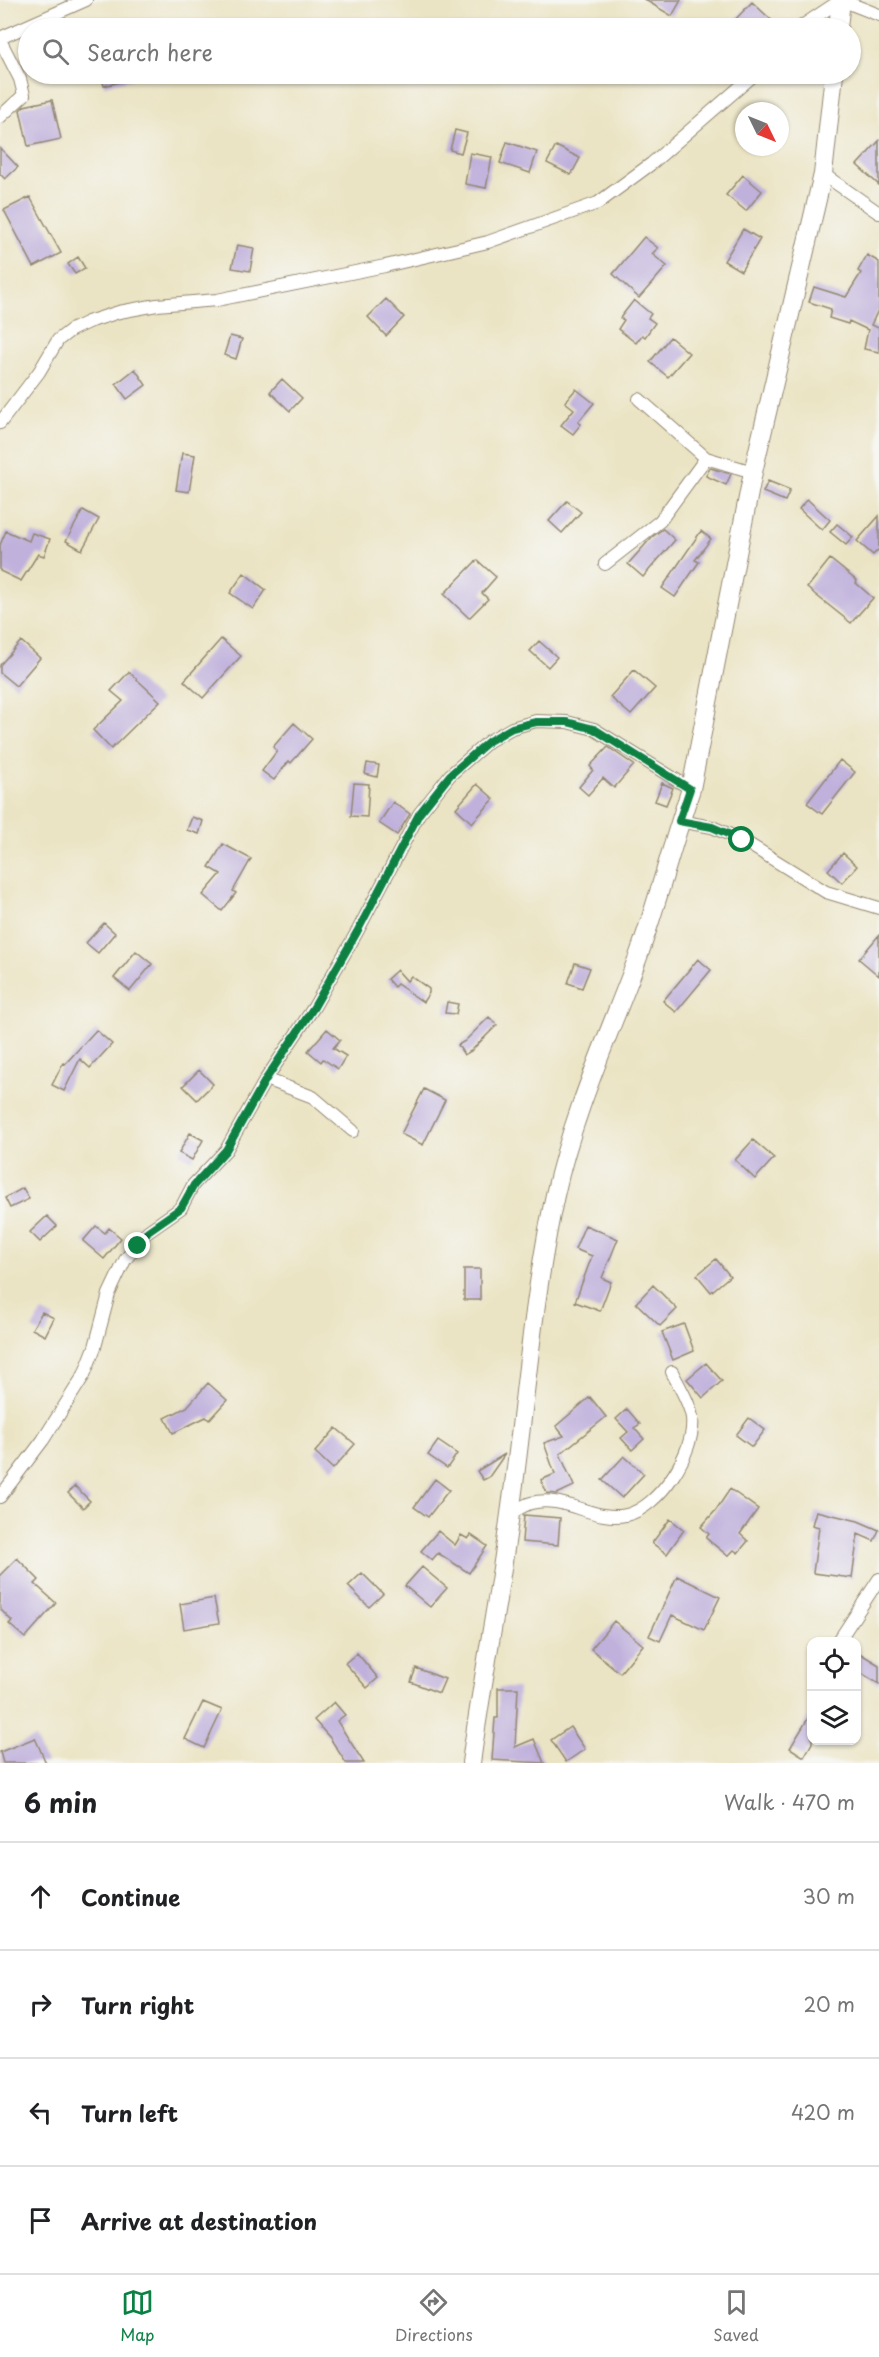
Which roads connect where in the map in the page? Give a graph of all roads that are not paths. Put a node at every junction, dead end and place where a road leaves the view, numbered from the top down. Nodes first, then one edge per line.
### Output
1 (86, 0) edge
2 (841, 0) edge
3 (879, 15) edge
4 (46, 18) edge
5 (814, 18) edge
6 (839, 18) edge
7 (18, 31) edge
8 (0, 39) edge
9 (18, 75) edge
10 (21, 84) edge
11 (743, 84) edge
12 (833, 84) edge
13 (0, 117) edge
14 (823, 174) junction
15 (879, 213) edge
16 (639, 399) dead end
17 (3, 416) edge
18 (706, 458) junction
19 (753, 472) junction
20 (605, 564) dead end
21 (690, 789) junction
22 (679, 821) junction
23 (879, 908) edge
24 (266, 1079) junction
25 (353, 1131) dead end
26 (672, 1372) dead end
27 (0, 1497) edge
28 (510, 1514) junction
29 (879, 1580) edge
30 (841, 1637) edge
31 (471, 1763) edge

1 - 4 street
2 - 3 street
2 - 5 street
2 - 6 main road
7 - 8 street
8 - 9 street
10 - 13 street
11 - 17 street
12 - 14 main road
14 - 15 street
14 - 19 main road
16 - 18 street
18 - 19 street
18 - 20 street
19 - 21 main road
21 - 22 main road
21 - 24 street
22 - 23 street
22 - 28 main road
24 - 25 street
24 - 27 street
26 - 28 street
28 - 31 main road
29 - 30 street

